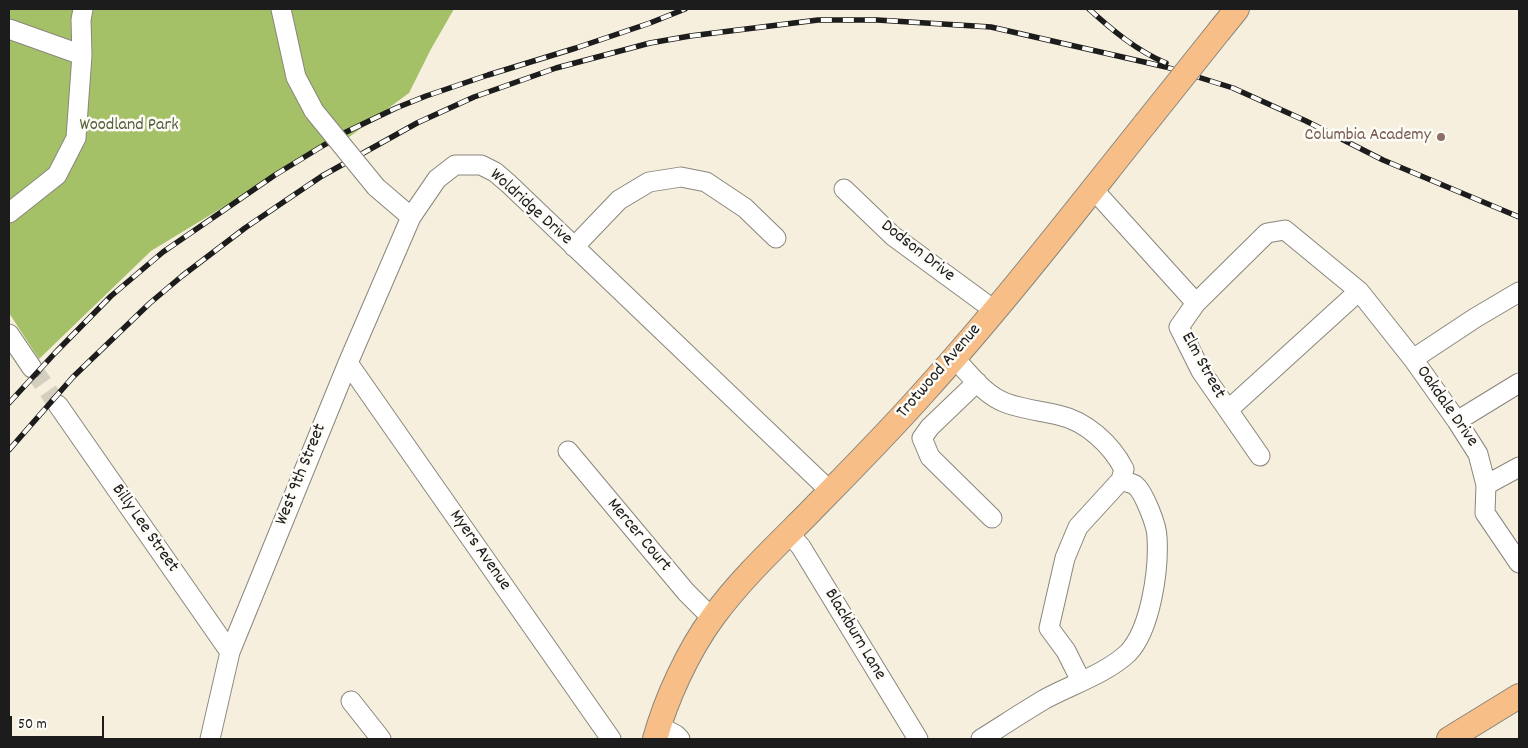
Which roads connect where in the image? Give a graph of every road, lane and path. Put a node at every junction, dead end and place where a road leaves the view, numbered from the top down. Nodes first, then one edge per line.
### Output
1 (83, 9) edge
2 (281, 9) edge
3 (1237, 9) edge
4 (9, 29) edge
5 (82, 55) junction
6 (844, 189) dead end
7 (1093, 189) junction
8 (9, 213) edge
9 (411, 217) junction
10 (776, 238) dead end
11 (574, 247) junction
12 (1360, 292) junction
13 (1519, 292) edge
14 (1196, 304) junction
15 (994, 310) junction
16 (9, 334) edge
17 (954, 358) junction
18 (1413, 360) junction
19 (348, 363) junction
20 (32, 368) tunnel mouth
21 (977, 382) junction
22 (1519, 383) edge
23 (58, 405) tunnel mouth
24 (1228, 410) junction
25 (1457, 421) junction
26 (568, 451) dead end
27 (1260, 456) dead end
28 (1519, 467) edge
29 (1121, 480) junction
30 (1486, 485) junction
31 (830, 491) junction
32 (992, 518) dead end
33 (789, 533) junction
34 (1519, 563) edge
35 (712, 618) junction
36 (230, 652) junction
37 (1081, 681) junction
38 (1519, 696) edge
39 (351, 701) dead end
40 (657, 732) edge
41 (602, 736) edge
42 (210, 739) edge
43 (381, 739) edge
44 (680, 739) edge
45 (918, 739) edge
46 (981, 739) edge
47 (1449, 739) edge

1 - 5 street
2 - 9 street, bridge
3 - 7 main road, Trotwood Avenue, bridge
4 - 5 street
5 - 8 street
6 - 15 street, Dodson Drive
7 - 14 street, Elm Street
7 - 15 main road, Trotwood Avenue
9 - 11 street, Woldridge Drive
9 - 19 street, West 9th Street
10 - 11 street
11 - 31 street, Woldridge Drive
12 - 14 street, Oakdale Drive
12 - 18 street, Oakdale Drive
12 - 24 street
13 - 18 street, Oakdale Drive
14 - 24 street, Elm Street
15 - 17 main road, Trotwood Avenue
16 - 20 street
17 - 21 street
17 - 31 main road, Trotwood Avenue
18 - 25 street, Oakdale Drive
19 - 36 street, West 9th Street
19 - 41 street, Myers Avenue
21 - 29 street
21 - 32 street
22 - 25 street
23 - 36 street, Billy Lee Street
24 - 27 street, Elm Street
25 - 30 street, Oakdale Drive
26 - 35 street, Mercer Court
28 - 30 street
29 - 37 street
29 - 37 street
30 - 34 street, Oakdale Drive
31 - 33 main road, Trotwood Avenue
33 - 35 main road, Trotwood Avenue
33 - 45 street, Blackburn Lane
35 - 40 main road, Trotwood Avenue
36 - 42 street, West 9th Street
37 - 46 street
38 - 47 main road
39 - 43 street
40 - 44 street

